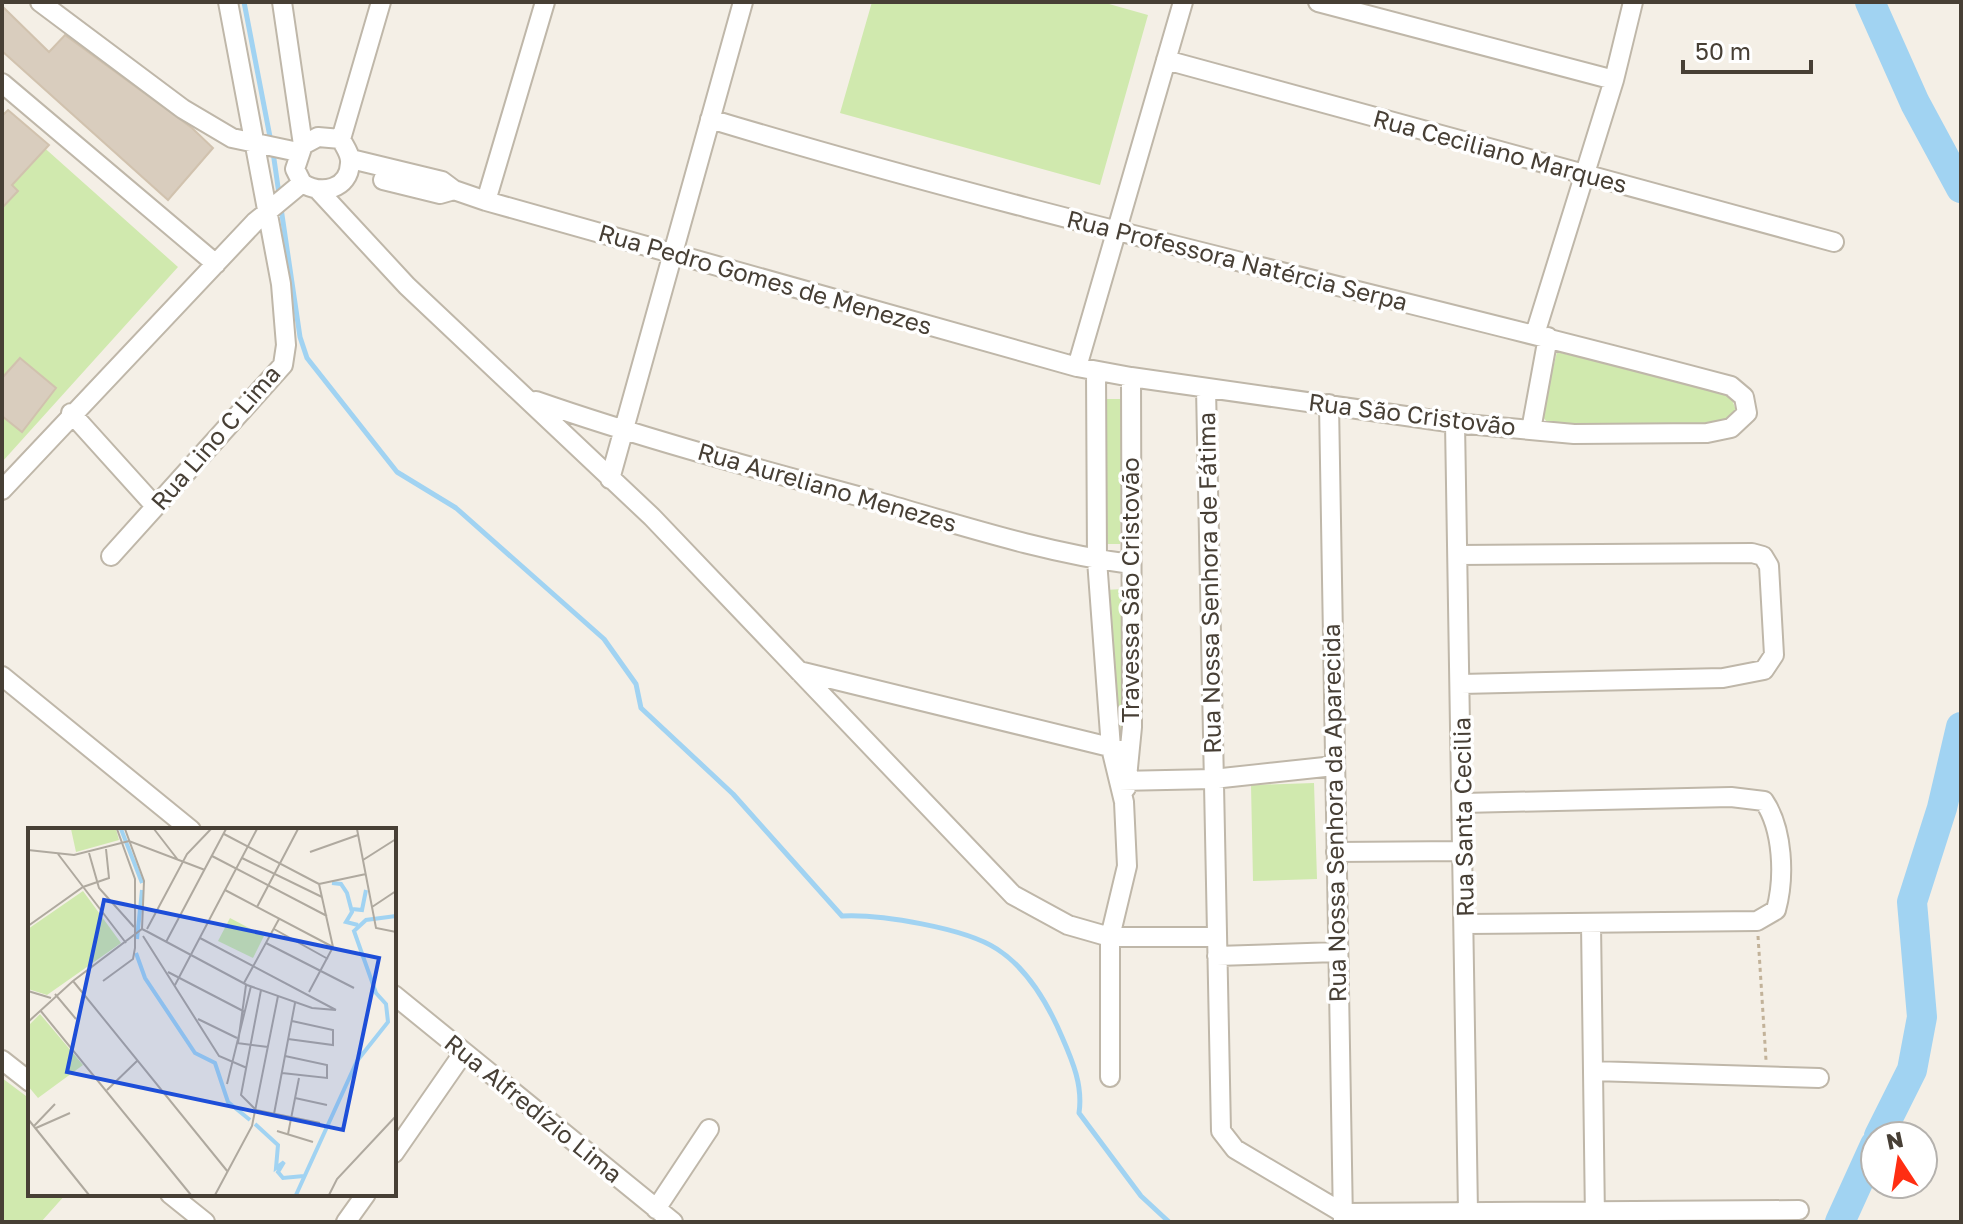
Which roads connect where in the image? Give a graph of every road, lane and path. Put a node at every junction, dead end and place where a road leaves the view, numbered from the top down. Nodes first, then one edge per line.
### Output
1 (40, 2) edge
2 (228, 2) edge
3 (282, 2) edge
4 (381, 2) edge
5 (545, 2) edge
6 (743, 2) edge
7 (1183, 2) edge
8 (1318, 2) edge
9 (1633, 2) edge
10 (1166, 60) junction
11 (1614, 80) junction
12 (2, 83) edge
13 (710, 119) junction
14 (341, 139) junction
15 (266, 146) junction
16 (300, 148) junction
17 (350, 166) junction
18 (1585, 175) junction
19 (319, 191) junction
20 (283, 198) junction
21 (486, 201) junction
22 (1114, 233) junction
23 (1834, 242) dead end
24 (672, 253) junction
25 (216, 264) junction
26 (1542, 336) junction
27 (1077, 367) junction
28 (1096, 371) junction
29 (1131, 377) junction
30 (1206, 388) junction
31 (526, 397) junction
32 (1329, 404) junction
33 (71, 413) junction
34 (1746, 416) joint
35 (1455, 423) junction
36 (1531, 430) junction
37 (623, 431) junction
38 (610, 479) junction
39 (2, 490) edge
40 (155, 506) junction
41 (1458, 555) junction
42 (111, 556) dead end
43 (1097, 560) junction
44 (1131, 564) junction
45 (799, 671) junction
46 (2, 676) edge
47 (1461, 684) junction
48 (1111, 748) junction
49 (1131, 751) junction
50 (1334, 766) junction
51 (1213, 779) junction
52 (1123, 781) junction
53 (1463, 803) junction
54 (189, 828) edge
55 (1463, 851) junction
56 (1336, 852) junction
57 (1757, 921) junction
58 (1466, 924) junction
59 (1591, 924) junction
60 (1110, 937) junction
61 (1216, 946) junction
62 (1337, 952) junction
63 (396, 997) edge
64 (464, 1052) junction
65 (2, 1060) edge
66 (1593, 1071) junction
67 (1767, 1076) junction
68 (1110, 1077) dead end
69 (1819, 1078) dead end
70 (28, 1080) edge
71 (709, 1129) dead end
72 (396, 1150) edge
73 (172, 1196) edge
74 (365, 1196) edge
75 (656, 1209) junction
76 (1799, 1210) dead end
77 (1468, 1212) junction
78 (1595, 1216) edge
79 (1343, 1217) edge
80 (205, 1222) edge
81 (346, 1222) edge
82 (673, 1222) edge

1 - 15 street
2 - 15 street
3 - 16 street
4 - 14 street
5 - 21 street
6 - 13 street
7 - 10 street
8 - 11 street
9 - 11 street
10 - 18 street, Rua Ceciliano Marques
10 - 22 street
11 - 18 street
12 - 25 street
13 - 22 street, Rua Professora Natércia Serpa
13 - 24 street
14 - 16 street
14 - 17 street
15 - 16 street
15 - 20 street
16 - 20 street
17 - 19 street
17 - 21 street, Rua Pedro Gomes de Menezes
18 - 23 street, Rua Ceciliano Marques
18 - 26 street
19 - 20 street
19 - 31 street
20 - 25 street
20 - 40 street, Rua Lino C Lima
21 - 24 street, Rua Pedro Gomes de Menezes
22 - 26 street, Rua Professora Natércia Serpa
22 - 27 street
24 - 27 street, Rua Pedro Gomes de Menezes
24 - 37 street
25 - 33 street
26 - 34 street, Rua Professora Natércia Serpa
26 - 36 street
27 - 28 street, Rua São Cristovão
28 - 29 street, Rua São Cristovão
28 - 43 street, Travessa São Cristovão
29 - 30 street, Rua São Cristovão
29 - 44 street, Travessa São Cristovão
30 - 32 street, Rua São Cristovão
30 - 51 street, Rua Nossa Senhora de Fátima
31 - 37 street, Rua Aureliano Menezes
31 - 38 street
32 - 35 street, Rua São Cristovão
32 - 50 street, Rua Nossa Senhora da Aparecida
33 - 39 street
33 - 40 street
34 - 36 street, Rua São Cristovão
35 - 36 street, Rua São Cristovão
35 - 41 street, Rua Santa Cecilia
37 - 38 street
37 - 43 street, Rua Aureliano Menezes
38 - 45 street
40 - 42 street, Rua Lino C Lima
41 - 47 street, Rua Santa Cecilia
41 - 47 street
43 - 44 street, Rua Aureliano Menezes
43 - 48 street, Travessa São Cristovão
44 - 49 street, Travessa São Cristovão
45 - 48 street
45 - 60 street
46 - 54 street
47 - 53 street, Rua Santa Cecilia
48 - 49 street
48 - 52 street, Travessa São Cristovão
49 - 52 street, Travessa São Cristovão
50 - 51 street
50 - 56 street, Rua Nossa Senhora da Aparecida
51 - 52 street, Rua Nossa Senhora de Fátima
51 - 61 street
52 - 60 street, Travessa São Cristovão
53 - 55 street, Rua Santa Cecilia
53 - 57 street
55 - 56 street
55 - 58 street, Rua Santa Cecilia
56 - 62 street, Rua Nossa Senhora da Aparecida
57 - 59 street
57 - 67 path
58 - 59 street
58 - 77 street, Rua Santa Cecilia
59 - 66 street
60 - 61 street
60 - 68 street, Travessa São Cristovão
61 - 62 street
61 - 79 street
62 - 79 street, Rua Nossa Senhora da Aparecida
63 - 64 street, Rua Alfredízio Lima
64 - 72 street
64 - 75 street, Rua Alfredízio Lima
65 - 70 street
66 - 67 street
66 - 78 street
67 - 69 street
71 - 75 street
73 - 80 street
74 - 81 street
75 - 82 street, Rua Alfredízio Lima
76 - 78 street
77 - 78 street
77 - 79 street

